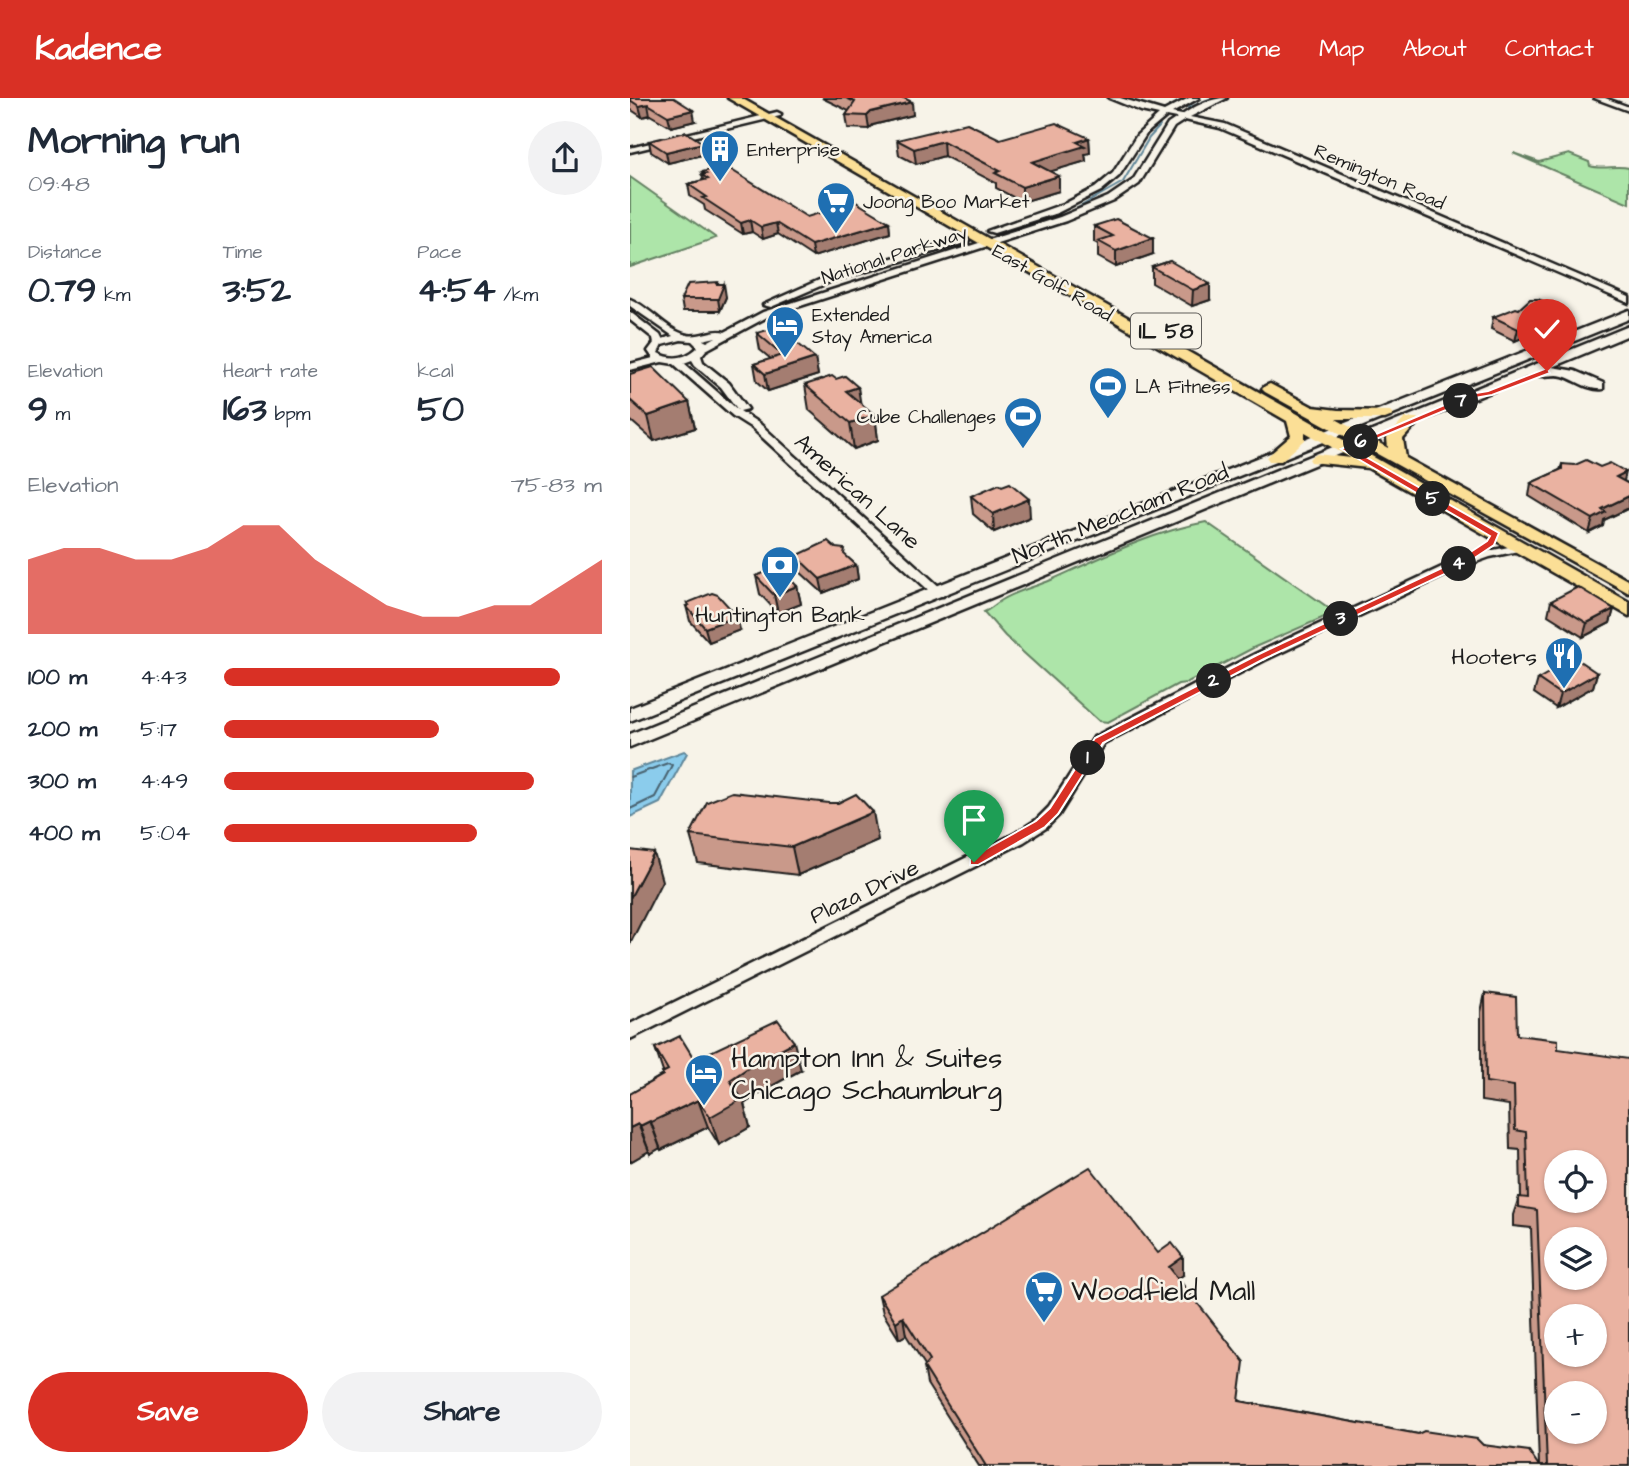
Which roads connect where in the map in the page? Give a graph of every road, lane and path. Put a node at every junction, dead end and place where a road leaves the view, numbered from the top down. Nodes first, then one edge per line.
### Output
1 (733, 98) edge
2 (750, 98) edge
3 (1113, 98) edge
4 (1195, 98) edge
5 (1223, 98) edge
6 (1598, 98) edge
7 (1629, 109) edge
8 (771, 115) junction
9 (1167, 115) junction
10 (1184, 117) junction
11 (630, 150) edge
12 (987, 238) junction
13 (1629, 300) edge
14 (630, 302) edge
15 (1629, 314) edge
16 (630, 315) edge
17 (1629, 330) edge
18 (681, 337) junction
19 (695, 339) junction
20 (656, 347) junction
21 (700, 351) junction
22 (1569, 355) junction
23 (630, 359) edge
24 (662, 359) junction
25 (675, 360) junction
26 (630, 367) edge
27 (1473, 395) junction
28 (1285, 398) junction
29 (1385, 414) junction
30 (748, 419) junction
31 (1294, 419) junction
32 (1411, 421) junction
33 (1344, 430) junction
34 (1326, 437) junction
35 (1363, 441) junction
36 (1345, 449) junction
37 (1275, 458) junction
38 (1317, 459) junction
39 (1398, 460) junction
40 (1377, 467) junction
41 (1496, 535) junction
42 (1519, 548) junction
43 (1461, 563) junction
44 (1629, 588) edge
45 (939, 593) junction
46 (1629, 610) edge
47 (630, 715) edge
48 (630, 741) edge
49 (630, 1032) edge

1 - 8 main road, East Golf Road / IL 58
2 - 8 main road, East Golf Road / IL 58
3 - 9 street, Remington Road
4 - 9 street, National Parkway
5 - 10 street, National Parkway
6 - 7 street
8 - 11 street
8 - 12 main road, East Golf Road / IL 58
9 - 10 street, Remington Road
9 - 12 street, National Parkway
10 - 12 street, National Parkway
10 - 13 street, Remington Road
12 - 19 street, National Parkway
12 - 21 street, National Parkway
12 - 28 main road, East Golf Road / IL 58
12 - 31 main road, East Golf Road / IL 58
14 - 18 street
15 - 29 main road, North Meacham Road
16 - 20 street
17 - 22 main road, North Meacham Road
18 - 19 street
18 - 20 street
19 - 21 street, American Lane
20 - 23 street
20 - 24 street
21 - 25 street, National Parkway
21 - 30 street, American Lane
22 - 27 main road, North Meacham Road
22 - 27 main road
24 - 25 street, National Parkway
24 - 26 street
25 - 30 street, American Lane
27 - 32 main road, North Meacham Road
28 - 29 main road
28 - 33 main road, East Golf Road / IL 58
29 - 33 main road, North Meacham Road
30 - 45 street, American Lane
31 - 34 main road, East Golf Road / IL 58
31 - 37 main road
32 - 35 main road, North Meacham Road
32 - 39 main road
33 - 34 main road, North Meacham Road
33 - 35 main road, East Golf Road / IL 58
34 - 36 main road, East Golf Road / IL 58
34 - 37 main road, North Meacham Road
35 - 36 main road, North Meacham Road
35 - 39 main road, East Golf Road / IL 58
36 - 38 main road, North Meacham Road
36 - 40 main road, East Golf Road / IL 58
37 - 45 main road, North Meacham Road
38 - 40 main road
38 - 48 main road, North Meacham Road
39 - 44 main road, East Golf Road / IL 58
40 - 41 main road, East Golf Road / IL 58
41 - 42 main road, East Golf Road / IL 58
41 - 43 street, Plaza Drive
42 - 43 street, Plaza Drive
42 - 46 main road, East Golf Road / IL 58
43 - 49 street, Plaza Drive
45 - 47 main road, North Meacham Road

